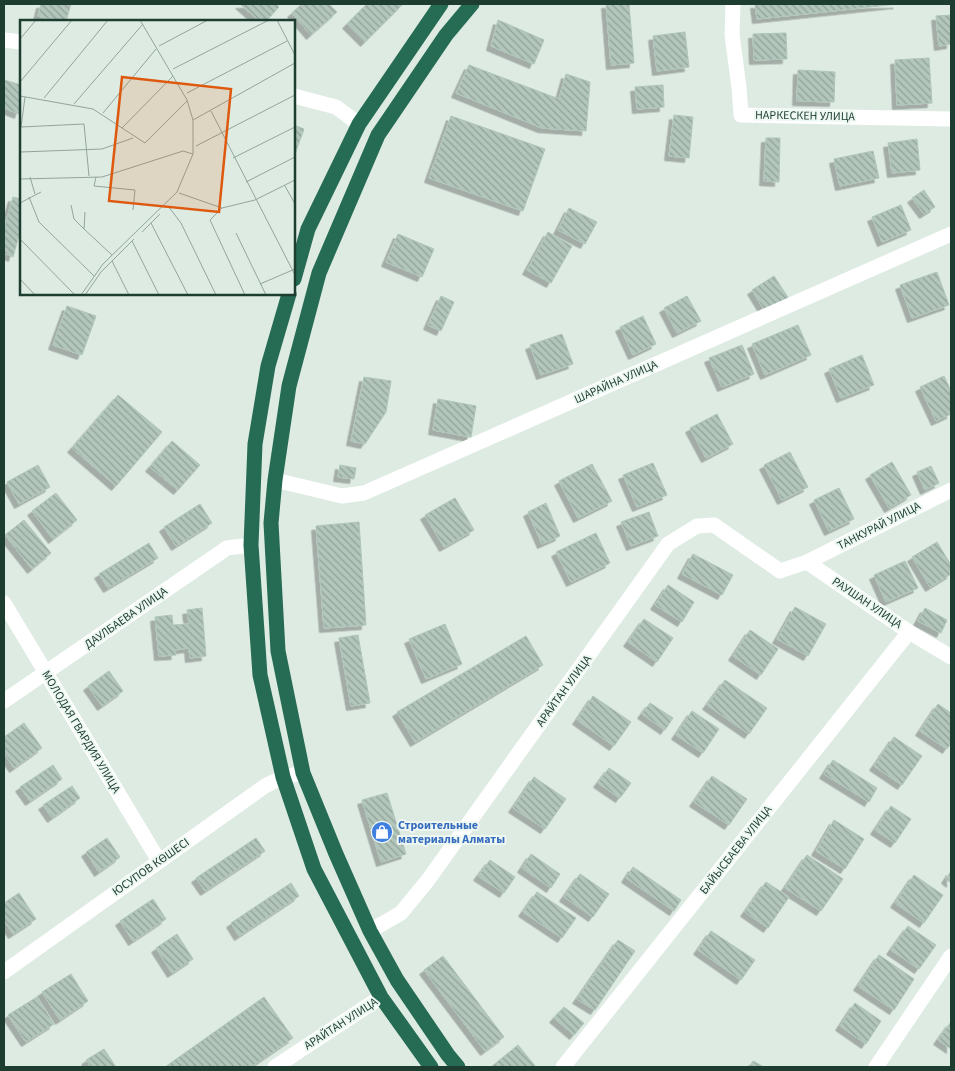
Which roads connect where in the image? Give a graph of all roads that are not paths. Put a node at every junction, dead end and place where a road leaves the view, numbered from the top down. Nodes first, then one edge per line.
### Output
1 (438, 4) edge
2 (472, 4) edge
3 (733, 4) edge
4 (4, 40) edge
5 (20, 42) edge
6 (295, 96) edge
7 (951, 119) edge
8 (359, 124) junction
9 (951, 234) edge
10 (295, 275) edge
11 (289, 295) edge
12 (275, 480) junction
13 (951, 490) edge
14 (251, 545) junction
15 (807, 562) junction
16 (4, 603) edge
17 (909, 632) junction
18 (951, 657) edge
19 (46, 673) junction
20 (4, 702) edge
21 (303, 773) junction
22 (283, 777) junction
23 (159, 862) junction
24 (370, 931) junction
25 (951, 956) edge
26 (4, 972) edge
27 (381, 997) junction
28 (275, 1067) edge
29 (431, 1067) edge
30 (458, 1067) edge
31 (563, 1067) edge
32 (876, 1067) edge

1 - 8 highway
2 - 12 highway
3 - 7 street, НАРКЕСКЕН УЛИЦА
4 - 5 street
6 - 8 street
8 - 10 highway
9 - 12 street, ШАРАЙНА УЛИЦА
11 - 14 highway
12 - 21 highway
13 - 15 street, ТАНКУРАЙ УЛИЦА
14 - 19 street, ДАУЛБАЕВА УЛИЦА
14 - 22 highway
15 - 17 street, РАУШАН УЛИЦА
15 - 24 street, АРАЙТАН УЛИЦА
16 - 19 street, МОЛОДАЯ ГВАРДИЯ УЛИЦА
17 - 18 street, РАУШАН УЛИЦА
17 - 31 street, БАЙЫСБАЕВА УЛИЦА
19 - 20 street, ДАУЛБАЕВА УЛИЦА
19 - 23 street, МОЛОДАЯ ГВАРДИЯ УЛИЦА
21 - 22 street, ЮСУПОВ КӨШЕСІ
21 - 24 highway
22 - 23 street, ЮСУПОВ КӨШЕСІ
22 - 27 highway
23 - 26 street, ЮСУПОВ КӨШЕСІ
24 - 30 highway
25 - 32 street
27 - 28 street, АРАЙТАН УЛИЦА
27 - 29 highway

